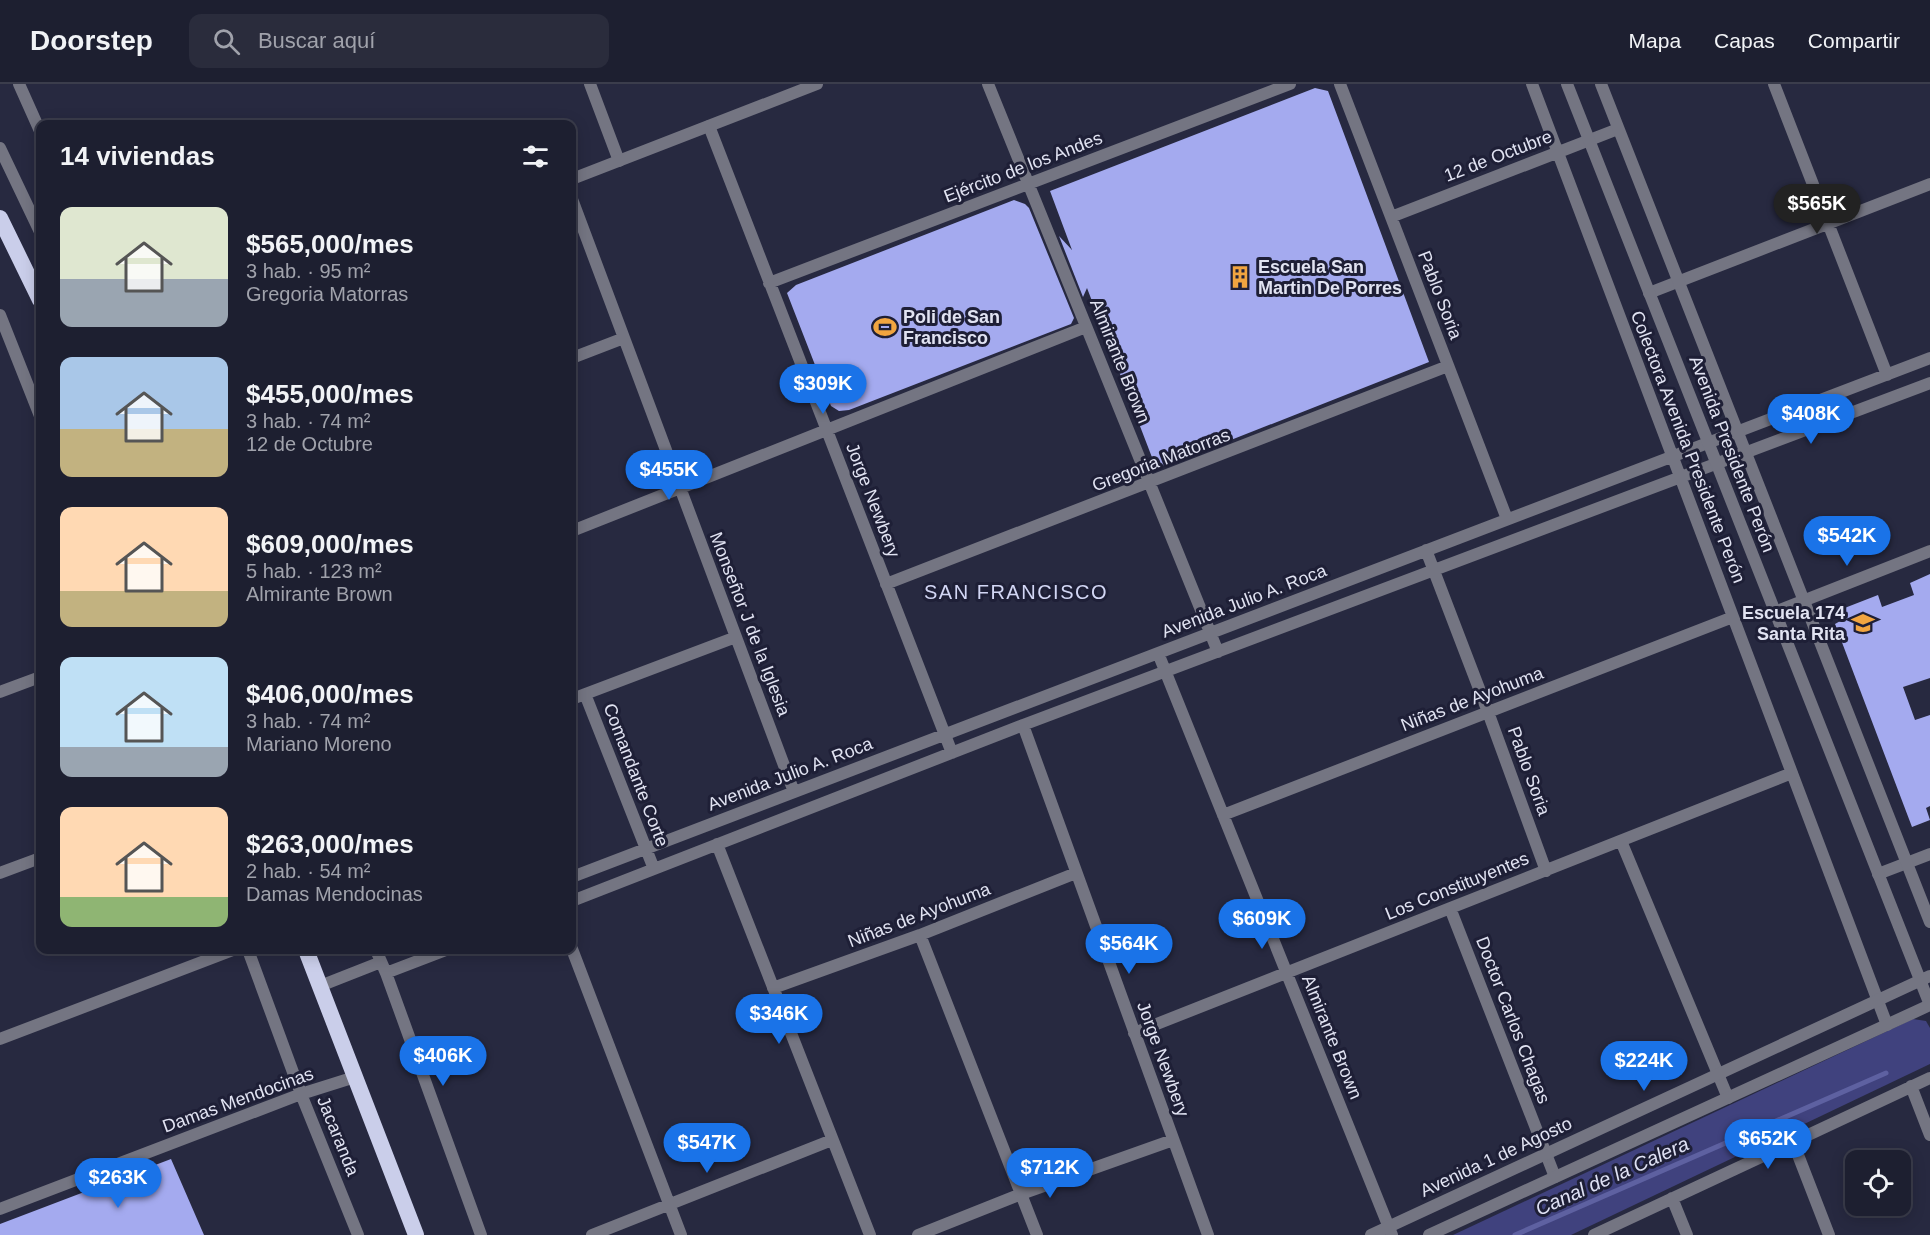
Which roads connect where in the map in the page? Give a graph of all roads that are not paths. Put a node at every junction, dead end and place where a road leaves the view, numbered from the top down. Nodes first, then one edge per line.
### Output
1 (19, 84) edge
2 (590, 84) edge
3 (817, 84) edge
4 (988, 84) edge
5 (1290, 84) edge
6 (1340, 84) edge
7 (1532, 84) edge
8 (1567, 84) edge
9 (1601, 84) edge
10 (1774, 84) edge
11 (36, 122) edge
12 (709, 126) junction
13 (1618, 129) junction
14 (1589, 140) junction
15 (0, 148) edge
16 (1558, 153) junction
17 (620, 161) junction
18 (576, 178) edge
19 (1029, 184) junction
20 (1930, 184) edge
21 (576, 210) edge
22 (1391, 217) junction
23 (0, 218) edge
24 (1828, 223) junction
25 (36, 224) edge
26 (1678, 282) junction
27 (770, 283) junction
28 (36, 292) edge
29 (1649, 293) junction
30 (0, 315) edge
31 (1086, 327) junction
32 (624, 338) junction
33 (576, 356) edge
34 (1930, 358) edge
35 (1448, 366) junction
36 (1887, 375) junction
37 (1930, 383) edge
38 (35, 387) edge
39 (826, 430) junction
40 (1737, 432) junction
41 (1708, 442) junction
42 (1746, 453) junction
43 (1672, 456) junction
44 (1717, 464) junction
45 (1681, 478) junction
46 (1150, 484) junction
47 (680, 488) junction
48 (1507, 519) junction
49 (576, 529) edge
50 (1426, 550) junction
51 (1930, 551) edge
52 (1433, 571) junction
53 (886, 585) junction
54 (1804, 600) junction
55 (1775, 612) junction
56 (1733, 617) junction
57 (1210, 633) junction
58 (736, 637) junction
59 (1218, 652) junction
60 (1158, 653) junction
61 (1166, 671) junction
62 (36, 678) edge
63 (0, 692) edge
64 (585, 694) junction
65 (576, 697) edge
66 (1488, 712) junction
67 (1023, 725) junction
68 (944, 735) junction
69 (952, 753) junction
70 (1792, 773) junction
71 (794, 792) junction
72 (1223, 815) junction
73 (1621, 841) junction
74 (717, 844) junction
75 (646, 849) junction
76 (1930, 854) edge
77 (36, 860) edge
78 (1907, 863) junction
79 (654, 869) junction
80 (1546, 870) junction
81 (0, 873) edge
82 (1076, 873) junction
83 (1878, 874) junction
84 (576, 875) edge
85 (576, 898) edge
86 (1450, 908) junction
87 (1930, 922) edge
88 (920, 935) junction
89 (222, 954) edge
90 (250, 954) edge
91 (308, 954) edge
92 (408, 954) edge
93 (574, 954) edge
94 (380, 957) edge
95 (1287, 973) junction
96 (1925, 978) edge
97 (320, 986) junction
98 (773, 988) junction
99 (1878, 1000) junction
100 (1930, 1005) edge
101 (1887, 1025) junction
102 (1134, 1033) junction
103 (0, 1039) edge
104 (1718, 1074) junction
105 (355, 1077) junction
106 (1930, 1078) edge
107 (1911, 1086) junction
108 (302, 1094) junction
109 (1728, 1098) junction
110 (1930, 1135) edge
111 (832, 1140) junction
112 (1173, 1140) junction
113 (1793, 1142) junction
114 (1546, 1154) junction
115 (1555, 1177) junction
116 (1021, 1194) junction
117 (1672, 1198) junction
118 (669, 1204) junction
119 (0, 1209) edge
120 (1391, 1231) edge
121 (358, 1235) edge
122 (416, 1235) edge
123 (481, 1235) edge
124 (592, 1235) edge
125 (681, 1235) edge
126 (870, 1235) edge
127 (918, 1235) edge
128 (1037, 1235) edge
129 (1208, 1235) edge
130 (1371, 1235) edge
131 (1429, 1235) edge
132 (1594, 1235) edge
133 (1688, 1235) edge
134 (1829, 1235) edge

1 - 11 street
2 - 17 street
3 - 12 street
4 - 19 street, Almirante Brown
5 - 19 street, Ejército de los Andes
6 - 22 street, Pablo Soria
7 - 16 street, Colectora Avenida Presidente Perón
8 - 14 street, Avenida Presidente Perón
9 - 13 street, Avenida Presidente Perón
10 - 24 street
12 - 17 street
12 - 27 street, Jorge Newbery
13 - 14 street, 12 de Octubre
13 - 26 street, Avenida Presidente Perón
14 - 16 street, 12 de Octubre
14 - 29 street, Avenida Presidente Perón
15 - 25 street
16 - 22 street, 12 de Octubre
16 - 43 street, Colectora Avenida Presidente Perón
17 - 18 street
19 - 27 street, Ejército de los Andes
19 - 31 street, Almirante Brown
20 - 24 street
21 - 32 street, Monseñor J de la Iglesia
22 - 35 street, Pablo Soria
23 - 28 highway
24 - 26 street
24 - 36 street
26 - 29 street
26 - 40 street, Avenida Presidente Perón
27 - 39 street, Jorge Newbery
29 - 41 street, Avenida Presidente Perón
30 - 38 street
31 - 39 street
31 - 46 street, Almirante Brown
32 - 33 street
32 - 47 street, Monseñor J de la Iglesia
34 - 36 street, Avenida Julio A. Roca
35 - 46 street, Gregoria Matorras
35 - 48 street, Pablo Soria
36 - 40 street, Avenida Julio A. Roca
37 - 42 street, Avenida Julio A. Roca
39 - 47 street
39 - 53 street, Jorge Newbery
40 - 41 street, Avenida Julio A. Roca
40 - 42 street, Avenida Presidente Perón
41 - 43 street, Avenida Julio A. Roca
41 - 44 street, Avenida Presidente Perón
42 - 44 street, Avenida Julio A. Roca
42 - 54 street, Avenida Presidente Perón
43 - 45 street, Colectora Avenida Presidente Perón
43 - 48 street, Avenida Julio A. Roca
44 - 45 street, Avenida Julio A. Roca
44 - 55 street, Avenida Presidente Perón
45 - 52 street, Avenida Julio A. Roca
45 - 56 street, Colectora Avenida Presidente Perón
46 - 53 street, Gregoria Matorras
46 - 57 street, Almirante Brown
47 - 49 street
47 - 58 street, Monseñor J de la Iglesia
48 - 50 street, Avenida Julio A. Roca
50 - 52 street, Pablo Soria
50 - 57 street, Avenida Julio A. Roca
51 - 54 street
52 - 59 street, Avenida Julio A. Roca
52 - 66 street, Pablo Soria
53 - 68 street, Jorge Newbery
54 - 55 street
54 - 78 street, Avenida Presidente Perón
55 - 83 street, Avenida Presidente Perón
56 - 66 street, Niñas de Ayohuma
56 - 70 street, Colectora Avenida Presidente Perón
57 - 59 street, Almirante Brown
57 - 60 street, Avenida Julio A. Roca
58 - 64 street
58 - 71 street, Monseñor J de la Iglesia
59 - 61 street, Avenida Julio A. Roca
60 - 61 street, Almirante Brown
60 - 68 street, Avenida Julio A. Roca
61 - 67 street, Avenida Julio A. Roca
61 - 72 street, Almirante Brown
62 - 63 street
64 - 65 street
64 - 75 street, Comandante Corte
66 - 72 street, Niñas de Ayohuma
66 - 80 street, Pablo Soria
67 - 69 street, Avenida Julio A. Roca
67 - 82 street, Jorge Newbery
68 - 69 street, Jorge Newbery
68 - 71 street, Avenida Julio A. Roca
69 - 74 street, Avenida Julio A. Roca
70 - 73 street, Los Constituyentes
70 - 99 street, Colectora Avenida Presidente Perón
71 - 75 street, Avenida Julio A. Roca
72 - 95 street, Almirante Brown
73 - 80 street, Los Constituyentes
73 - 104 street
74 - 79 street, Avenida Julio A. Roca
74 - 98 street
75 - 79 street, Comandante Corte
75 - 84 street, Avenida Julio A. Roca
76 - 78 street
77 - 81 street
78 - 83 street
78 - 87 street, Avenida Presidente Perón
79 - 85 street, Avenida Julio A. Roca
80 - 86 street, Los Constituyentes
82 - 88 street, Niñas de Ayohuma
82 - 102 street, Jorge Newbery
83 - 96 street, Avenida Presidente Perón
86 - 95 street, Los Constituyentes
86 - 114 street, Doctor Carlos Chagas
88 - 98 street, Niñas de Ayohuma
88 - 116 street
89 - 103 street
90 - 108 street, Jacaranda
91 - 97 highway
92 - 94 street
93 - 118 street
94 - 97 street
94 - 123 street
95 - 102 street, Los Constituyentes
95 - 120 street, Almirante Brown
96 - 99 street, Avenida 1 de Agosto
96 - 100 street, Avenida Presidente Perón
97 - 105 highway
98 - 111 street
99 - 101 street, Colectora Avenida Presidente Perón
99 - 104 street, Avenida 1 de Agosto
100 - 101 street
101 - 109 street
102 - 112 street, Jorge Newbery
104 - 109 street
104 - 114 street, Avenida 1 de Agosto
105 - 108 street, Damas Mendocinas
105 - 122 highway
106 - 107 street
107 - 110 street
107 - 113 street
108 - 119 street, Damas Mendocinas
108 - 121 street, Jacaranda
109 - 115 street
111 - 118 street
111 - 126 street
112 - 116 street
112 - 129 street, Jorge Newbery
113 - 117 street
113 - 134 street
114 - 115 street, Doctor Carlos Chagas
114 - 120 street, Avenida 1 de Agosto
115 - 131 street
116 - 127 street
116 - 128 street
117 - 132 street
117 - 133 street
118 - 124 street
118 - 125 street
120 - 130 street, Avenida 1 de Agosto

